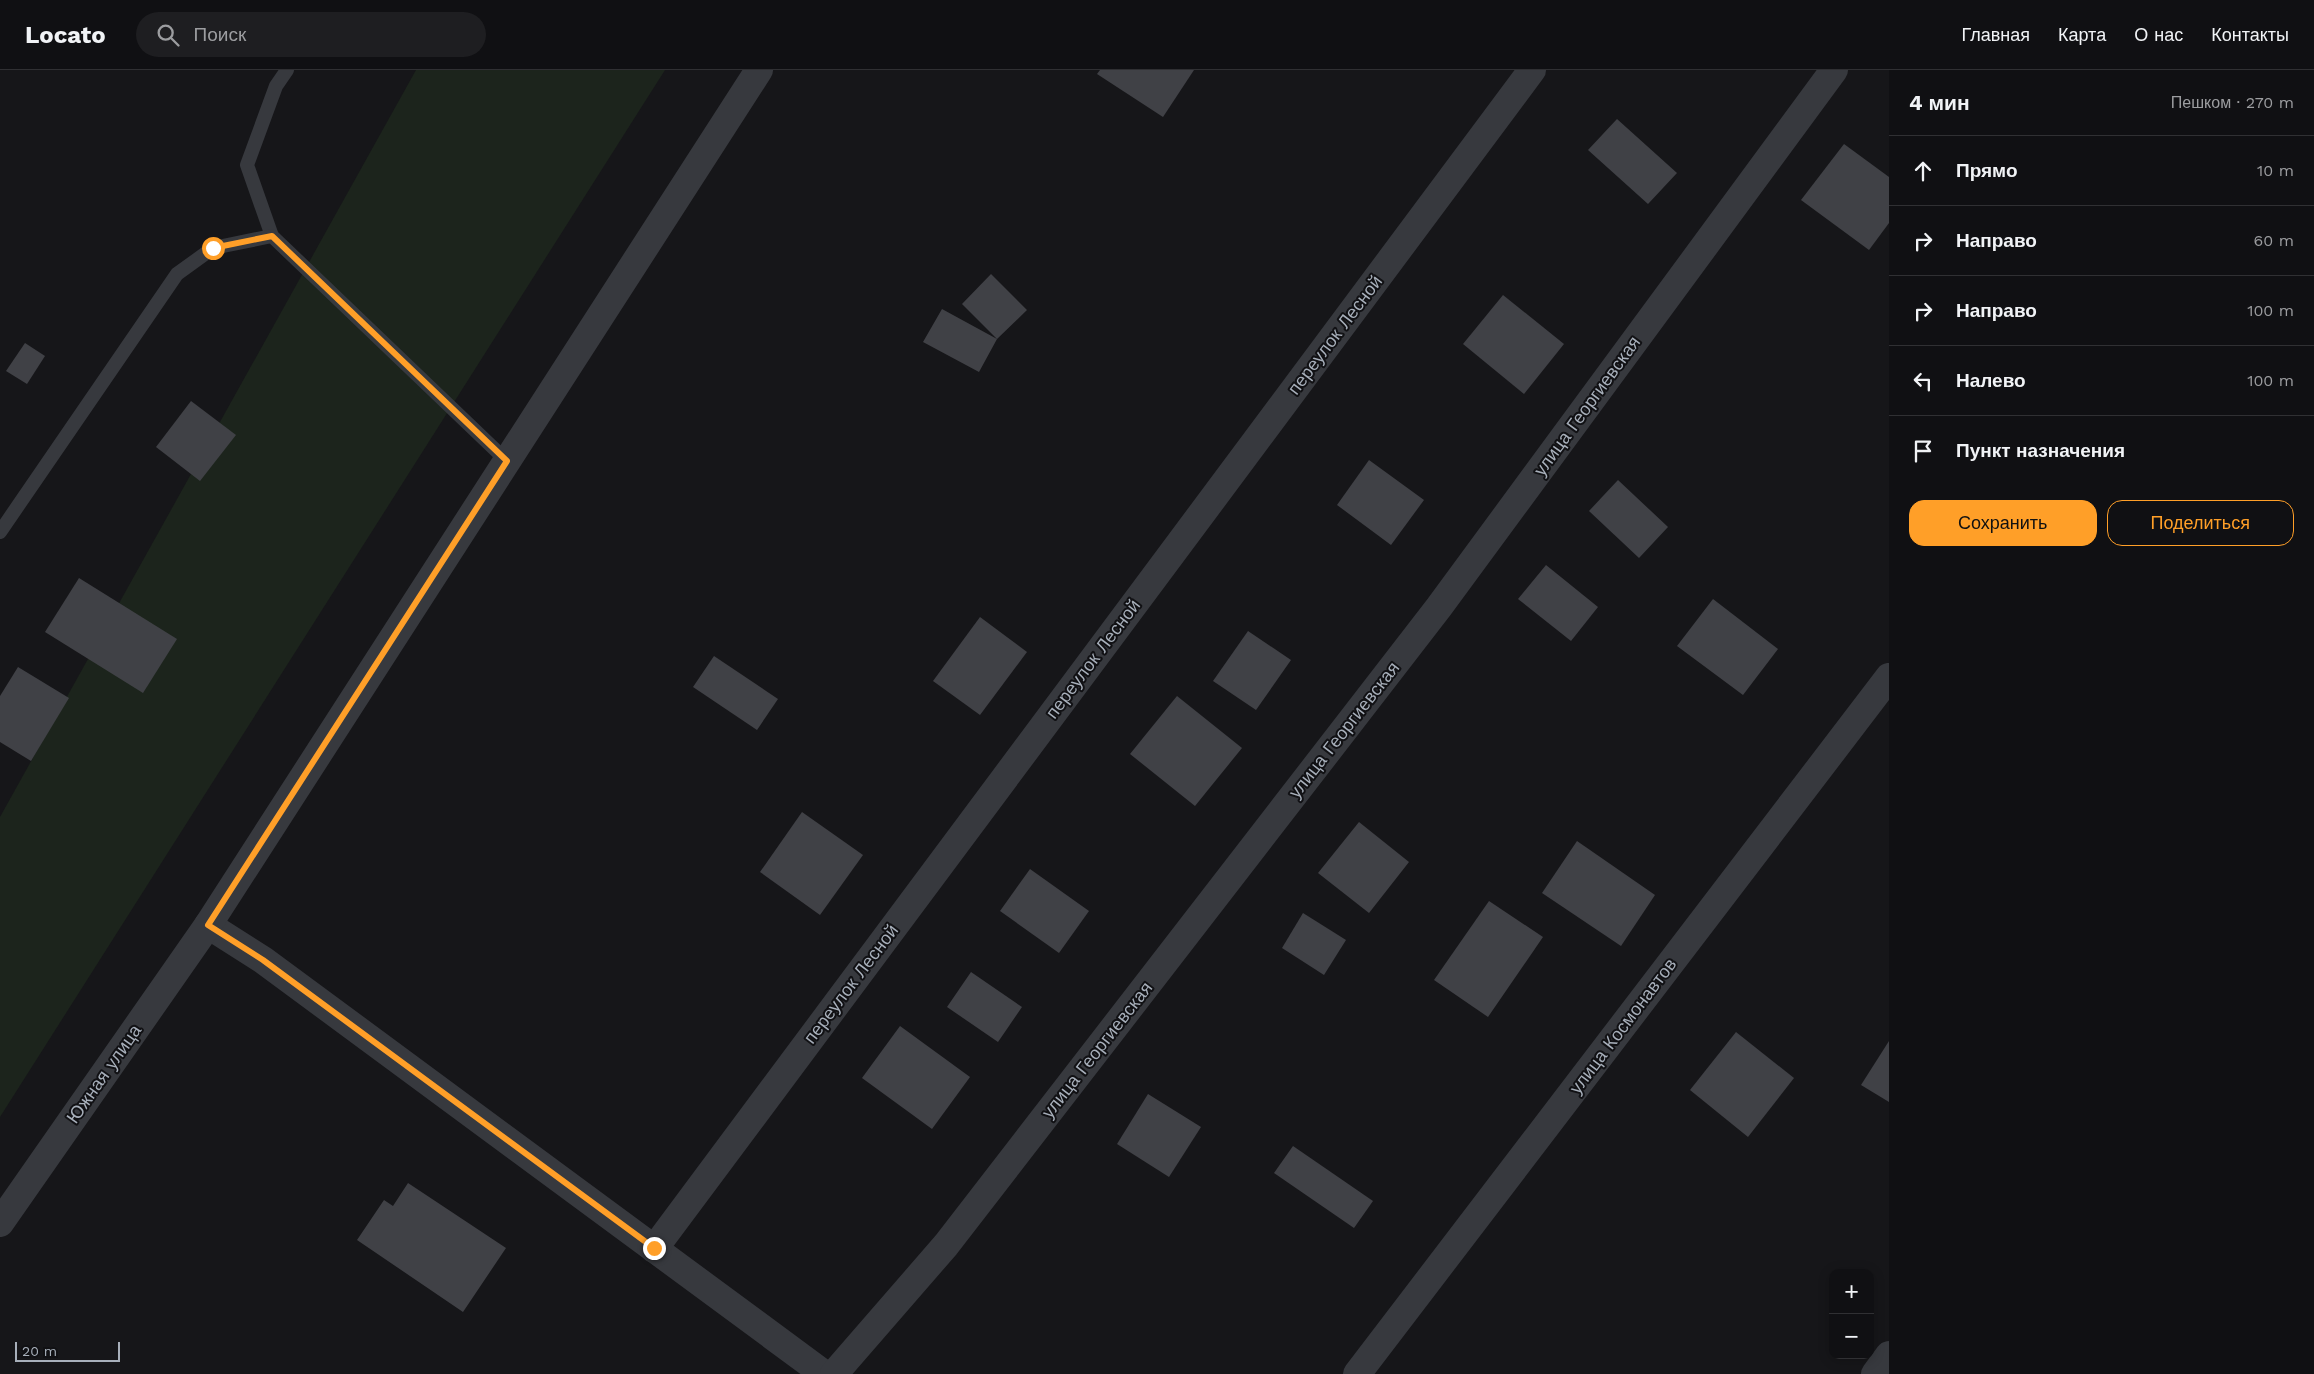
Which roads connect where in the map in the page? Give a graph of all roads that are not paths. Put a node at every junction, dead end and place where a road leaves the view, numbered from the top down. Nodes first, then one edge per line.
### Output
1 (287, 70) edge
2 (759, 70) edge
3 (1532, 70) edge
4 (1834, 70) edge
5 (272, 236) junction
6 (507, 461) junction
7 (0, 532) edge
8 (1889, 677) edge
9 (208, 925) junction
10 (0, 1223) edge
11 (654, 1248) junction
12 (1889, 1355) edge
13 (824, 1374) edge
14 (834, 1374) edge
15 (1356, 1374) edge
16 (1875, 1374) edge

1 - 5 lane
2 - 6 street, Южная улица
3 - 11 street, переулок Лесной
4 - 14 street, улица Георгиевская
5 - 6 lane
5 - 7 lane
6 - 9 street, Южная улица
8 - 15 street, улица Космонавтов
9 - 10 street, Южная улица
9 - 11 street
11 - 13 street
12 - 16 street

